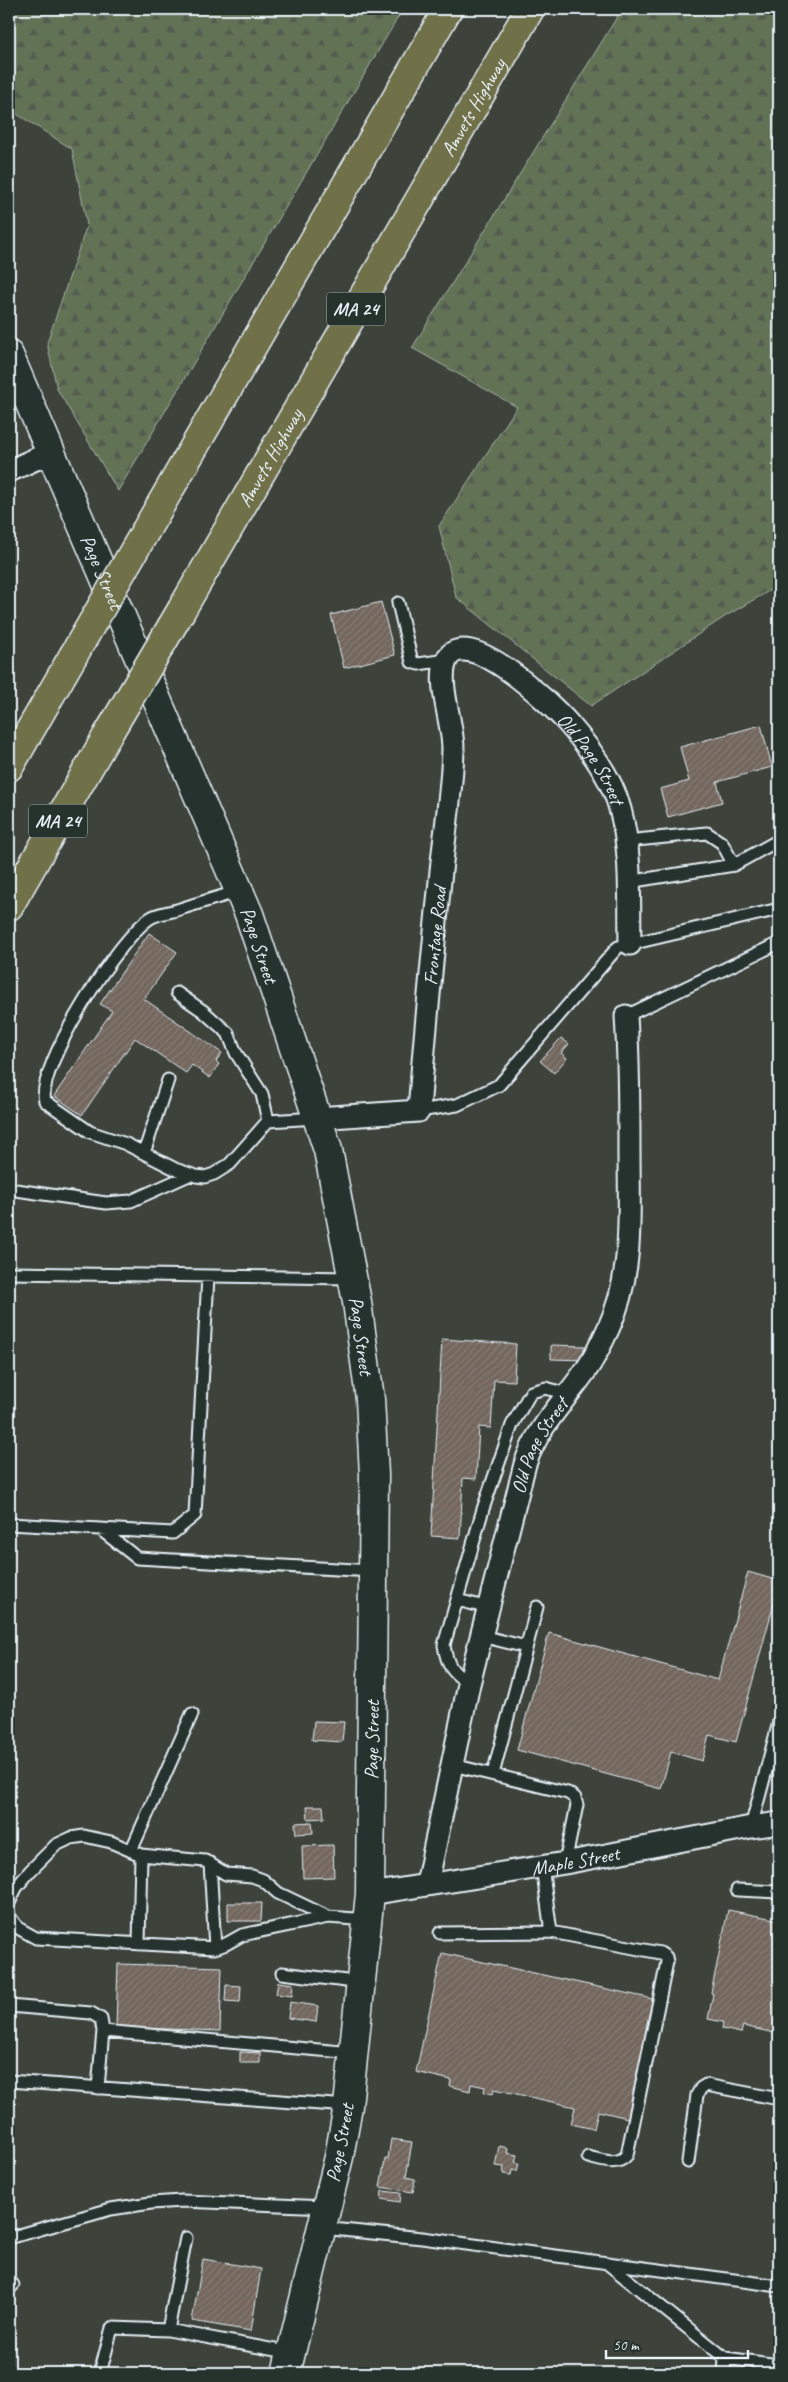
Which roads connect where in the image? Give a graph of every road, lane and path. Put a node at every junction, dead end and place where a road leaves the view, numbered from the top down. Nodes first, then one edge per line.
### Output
1 (448, 9) edge
2 (530, 9) edge
3 (9, 354) edge
4 (51, 452) junction
5 (9, 471) edge
6 (398, 603) dead end
7 (447, 660) junction
8 (9, 767) edge
9 (779, 840) edge
10 (626, 841) junction
11 (734, 865) junction
12 (628, 882) junction
13 (240, 891) junction
14 (9, 906) edge
15 (779, 909) edge
16 (779, 943) edge
17 (630, 944) junction
18 (178, 993) dead end
19 (626, 1016) joint
20 (168, 1080) dead end
21 (419, 1111) junction
22 (317, 1118) junction
23 (268, 1121) junction
24 (144, 1153) junction
25 (190, 1174) junction
26 (9, 1189) edge
27 (9, 1272) edge
28 (208, 1276) junction
29 (353, 1278) junction
30 (566, 1394) junction
31 (9, 1524) edge
32 (100, 1529) junction
33 (375, 1572) junction
34 (457, 1600) junction
35 (537, 1607) dead end
36 (489, 1608) junction
37 (482, 1636) junction
38 (526, 1648) junction
39 (469, 1684) junction
40 (192, 1714) dead end
41 (779, 1722) edge
42 (453, 1765) junction
43 (773, 1766) edge
44 (493, 1774) junction
45 (779, 1823) edge
46 (751, 1827) junction
47 (136, 1853) junction
48 (565, 1863) junction
49 (210, 1864) junction
50 (542, 1866) junction
51 (427, 1884) junction
52 (737, 1890) dead end
53 (779, 1892) edge
54 (9, 1903) edge
55 (369, 1907) junction
56 (9, 1916) edge
57 (328, 1918) junction
58 (440, 1932) dead end
59 (551, 1932) junction
60 (139, 1944) junction
61 (215, 1948) junction
62 (282, 1973) dead end
63 (362, 1983) junction
64 (9, 2006) edge
65 (103, 2031) junction
66 (354, 2053) junction
67 (9, 2081) edge
68 (98, 2088) junction
69 (779, 2098) edge
70 (348, 2106) junction
71 (588, 2157) dead end
72 (688, 2162) dead end
73 (324, 2218) junction
74 (9, 2238) edge
75 (186, 2238) dead end
76 (606, 2263) junction
77 (779, 2286) edge
78 (168, 2330) junction
79 (725, 2358) junction
80 (288, 2363) edge
81 (779, 2365) edge
82 (100, 2373) edge
83 (724, 2373) edge

1 - 8 highway, bridge
2 - 14 highway, Amvets Highway / MA 24, bridge
3 - 4 main road, Page Street
4 - 5 street
4 - 13 main road, Page Street
6 - 7 lane
7 - 10 street, Old Page Street
7 - 21 street, Frontage Road
9 - 11 lane
10 - 11 lane
10 - 12 street, Old Page Street
11 - 12 lane
12 - 17 street, Old Page Street
13 - 22 main road, Page Street
13 - 24 lane
15 - 17 lane
16 - 19 lane
17 - 21 lane
18 - 23 lane
19 - 30 street, Old Page Street
20 - 24 lane
21 - 22 street
22 - 23 lane
22 - 29 main road, Page Street
23 - 25 lane
24 - 25 lane
25 - 26 lane
27 - 28 lane
28 - 29 lane
28 - 32 lane
29 - 33 main road, Page Street
30 - 34 lane
30 - 36 street, Old Page Street
31 - 32 lane
32 - 33 lane
33 - 55 main road, Page Street
34 - 36 lane
34 - 39 lane
35 - 38 lane
36 - 37 street, Old Page Street
37 - 38 lane
37 - 39 street, Old Page Street
38 - 44 lane
39 - 42 street, Old Page Street
40 - 47 lane
41 - 43 lane
42 - 44 lane
42 - 51 street, Old Page Street
43 - 46 lane
44 - 48 lane
45 - 46 street, Maple Street
46 - 48 street, Maple Street
47 - 49 lane
47 - 54 lane
47 - 60 lane
48 - 50 street, Maple Street
49 - 57 lane
49 - 61 lane
50 - 51 street, Maple Street
50 - 59 lane
51 - 55 street, Maple Street
52 - 53 lane
55 - 57 lane
55 - 63 main road, Page Street
56 - 60 lane
57 - 61 lane
58 - 59 lane
59 - 71 lane
60 - 61 lane
62 - 63 lane
63 - 66 main road, Page Street
64 - 65 lane
65 - 66 lane
65 - 68 lane
66 - 70 main road, Page Street
67 - 68 lane
68 - 70 lane
69 - 72 lane
70 - 73 main road, Page Street
73 - 74 lane
73 - 76 lane
73 - 80 main road, Page Street
75 - 78 lane
76 - 77 lane
76 - 79 lane
78 - 80 lane
78 - 82 lane
79 - 81 lane
79 - 83 lane

